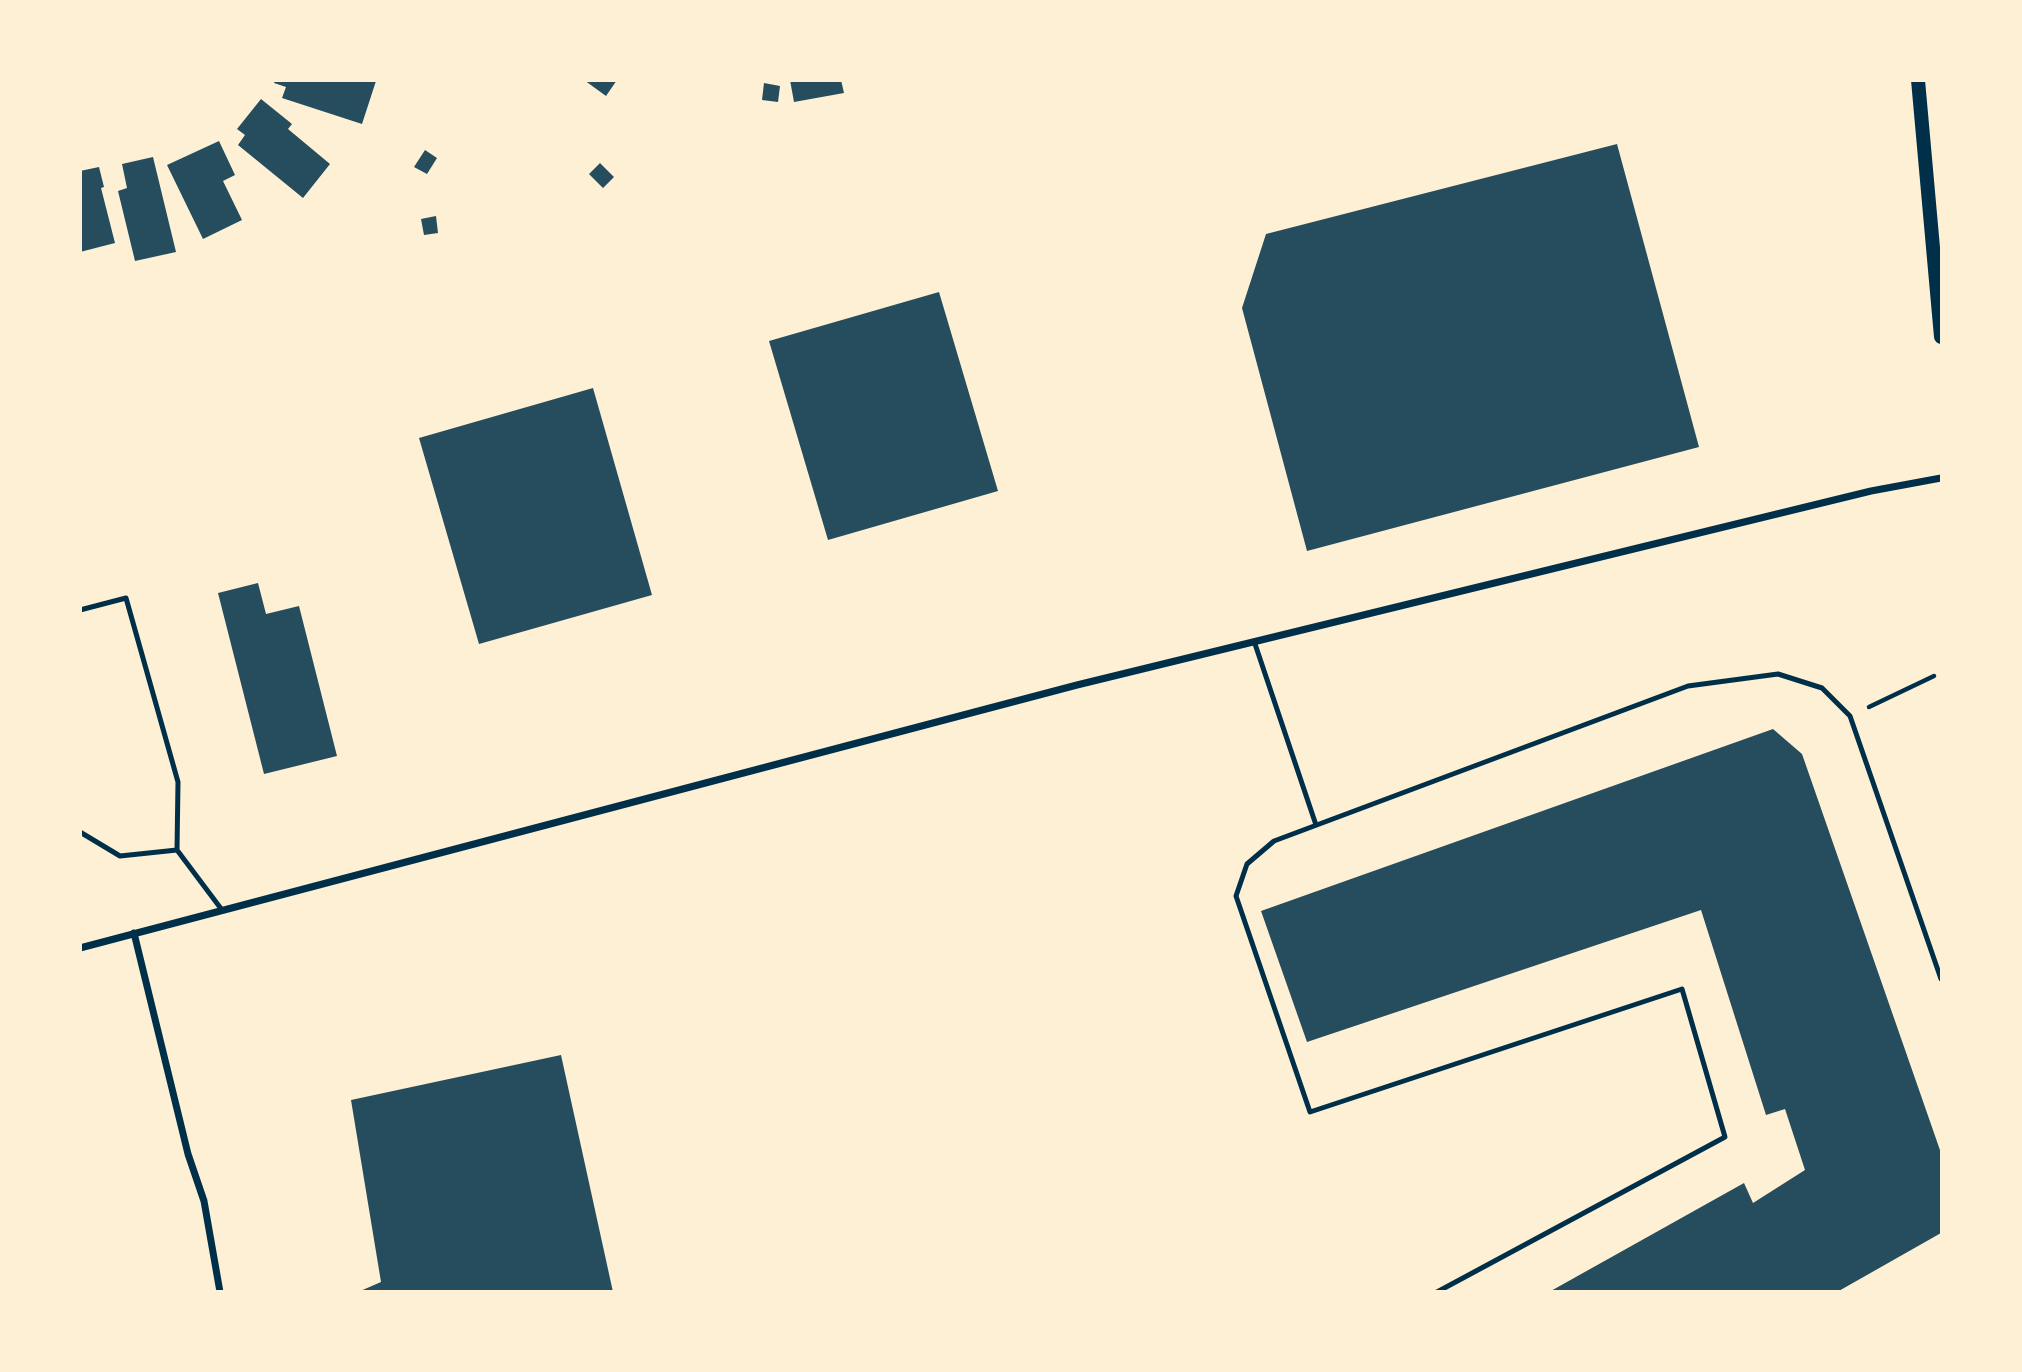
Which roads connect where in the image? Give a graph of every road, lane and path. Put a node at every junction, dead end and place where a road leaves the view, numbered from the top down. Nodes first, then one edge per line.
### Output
1 (1918, 80) edge
2 (1941, 337) edge
3 (1941, 478) edge
4 (80, 611) edge
5 (1254, 641) junction
6 (1934, 676) dead end
7 (1850, 716) junction
8 (1316, 825) junction
9 (80, 832) edge
10 (177, 849) junction
11 (222, 910) junction
12 (134, 933) junction
13 (80, 948) edge
14 (1941, 979) edge
15 (220, 1292) edge
16 (1437, 1292) edge

1 - 2 main road
3 - 5 street
4 - 10 lane
5 - 8 lane
5 - 11 street
6 - 7 path
7 - 8 lane
7 - 14 lane
8 - 16 lane
9 - 10 lane
10 - 11 lane
11 - 12 street
12 - 13 street
12 - 15 street

